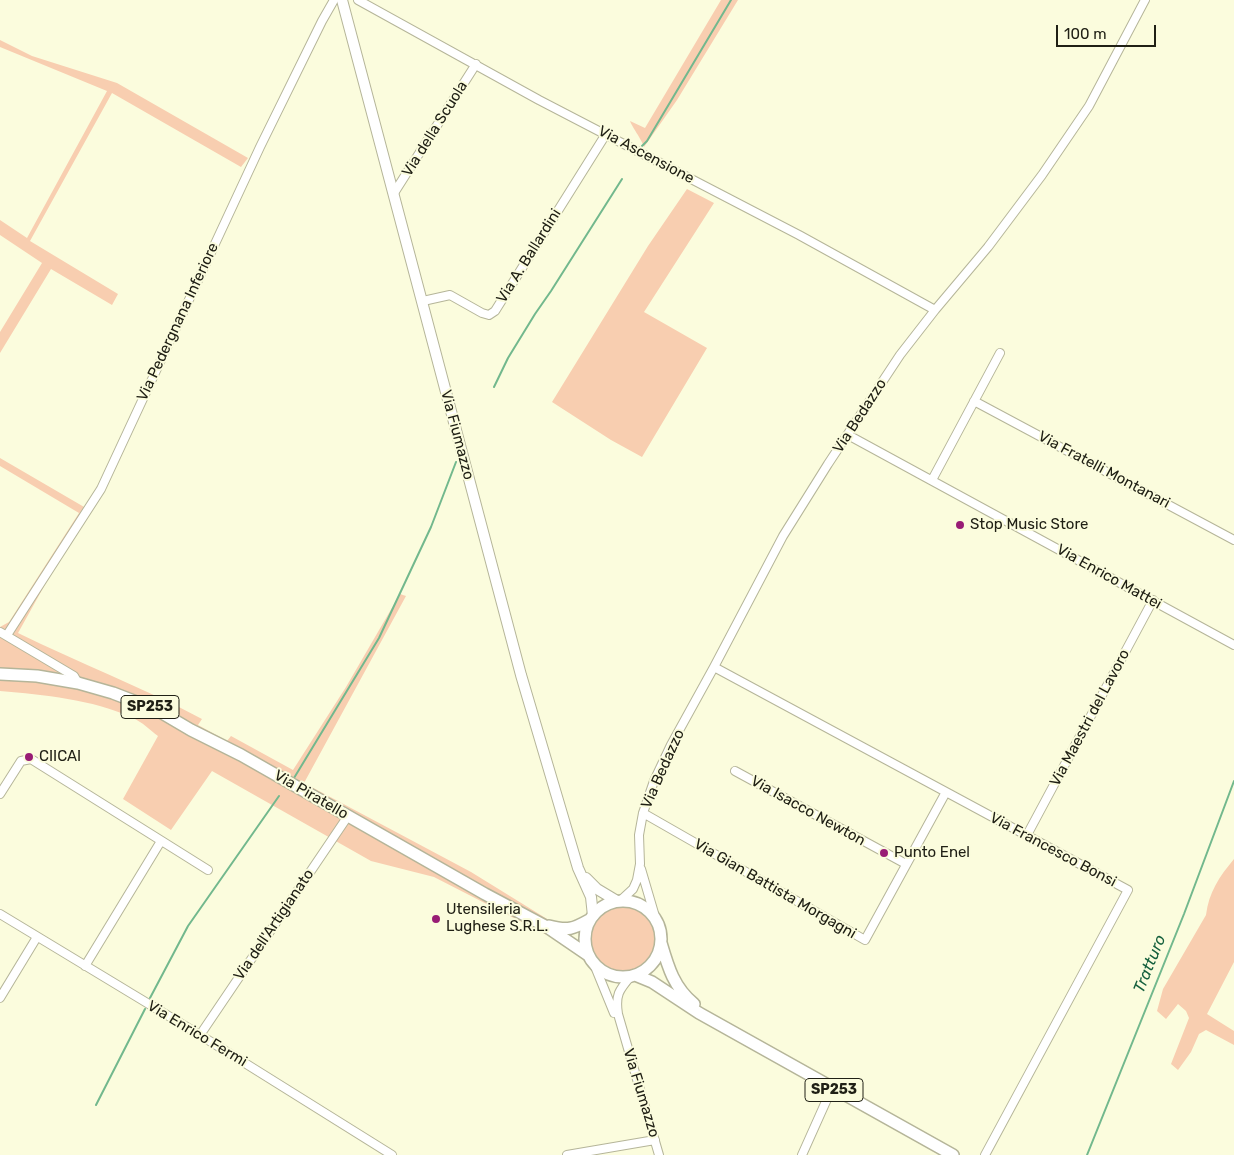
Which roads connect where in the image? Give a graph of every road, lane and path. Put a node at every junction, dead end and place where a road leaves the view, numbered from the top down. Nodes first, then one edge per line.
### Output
1 (334, 0) edge
2 (342, 0) edge
3 (358, 0) edge
4 (1145, 0) edge
5 (476, 64) junction
6 (606, 134) junction
7 (394, 193) junction
8 (423, 301) junction
9 (935, 310) junction
10 (1000, 353) dead end
11 (974, 401) junction
12 (848, 435) junction
13 (932, 480) junction
14 (1234, 540) edge
15 (1153, 600) junction
16 (3, 634) edge
17 (1234, 645) edge
18 (714, 667) junction
19 (0, 674) edge
20 (78, 683) junction
21 (735, 771) dead end
22 (946, 792) junction
23 (0, 794) edge
24 (643, 813) junction
25 (348, 816) junction
26 (1027, 835) junction
27 (161, 841) junction
28 (640, 864) junction
29 (906, 864) junction
30 (578, 868) junction
31 (208, 870) dead end
32 (619, 901) junction
33 (0, 914) edge
34 (591, 918) junction
35 (656, 920) junction
36 (538, 922) junction
37 (37, 937) junction
38 (661, 943) junction
39 (591, 960) junction
40 (85, 966) junction
41 (633, 975) junction
42 (0, 998) edge
43 (717, 1022) junction
44 (622, 1031) junction
45 (200, 1035) junction
46 (832, 1088) junction
47 (655, 1140) junction
48 (392, 1155) edge
49 (573, 1155) edge
50 (660, 1155) edge
51 (802, 1155) edge
52 (953, 1155) edge
53 (985, 1155) edge

1 - 16 street, Via Pedergnana Inferiore
2 - 7 street, Via Fiumazzo
3 - 5 street, Via Ascensione
4 - 9 street, Via Bedazzo
5 - 6 street, Via Ascensione
5 - 7 street, Via della Scuola
6 - 8 street, Via A. Ballardini
6 - 9 street, Via Ascensione
7 - 8 street, Via Fiumazzo
8 - 30 street, Via Fiumazzo
9 - 12 street, Via Bedazzo
10 - 11 street
11 - 13 street
11 - 14 street, Via Fratelli Montanari
12 - 13 street, Via Enrico Mattei
12 - 18 street, Via Bedazzo
13 - 15 street, Via Enrico Mattei
15 - 17 street, Via Enrico Mattei
15 - 26 street, Via Maestri del Lavoro
16 - 20 street, Via Piratello
18 - 22 street, Via Francesco Bonsi
18 - 24 street, Via Bedazzo
19 - 20 main road, Via Piratello / SP253
20 - 25 main road, Via Piratello / SP253
21 - 29 street, Via Isacco Newton
22 - 26 street, Via Francesco Bonsi
22 - 29 street, Via Gian Battista Morgagni
23 - 27 street
24 - 28 street, Via Bedazzo
24 - 29 street, Via Gian Battista Morgagni
25 - 36 main road, Via Piratello / SP253
25 - 45 street, Via dell'Artigianato
26 - 53 street, Via Francesco Bonsi
27 - 31 street
27 - 40 street
28 - 32 street, Via Bedazzo
28 - 35 street, Via Bedazzo
30 - 32 street, Via Fiumazzo
30 - 34 street, Via Fiumazzo
32 - 34 main road, SP253
32 - 35 main road
33 - 37 street, Via Enrico Fermi
34 - 36 main road, Via Piratello / SP253
34 - 39 main road
35 - 38 main road, SP253
36 - 39 main road, Via Piratello / SP253
37 - 40 street, Via Enrico Fermi
37 - 42 street
38 - 41 main road
38 - 43 main road, SP253
39 - 41 main road, SP253
39 - 44 street, Via Fiumazzo
40 - 45 street, Via Enrico Fermi
41 - 43 main road, SP253
41 - 44 street, Via Fiumazzo
43 - 46 main road, SP253
44 - 47 street, Via Fiumazzo
45 - 48 street, Via Enrico Fermi
46 - 51 street
46 - 52 main road, SP253
47 - 49 street
47 - 50 street, Via Fiumazzo

